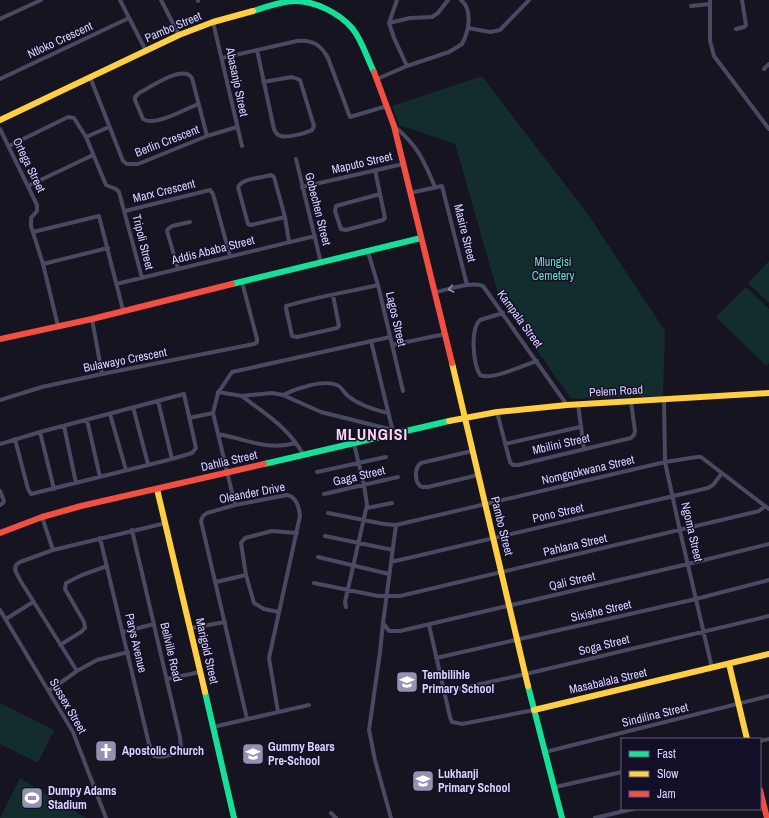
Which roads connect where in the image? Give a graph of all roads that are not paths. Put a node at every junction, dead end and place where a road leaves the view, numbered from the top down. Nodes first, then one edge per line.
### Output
1 (41, 0) edge
2 (120, 0) edge
3 (161, 0) edge
4 (397, 0) edge
5 (448, 0) edge
6 (461, 0) edge
7 (529, 0) edge
8 (742, 0) edge
9 (710, 2) edge
10 (691, 6) dead end
11 (129, 18) junction
12 (0, 19) edge
13 (214, 22) junction
14 (389, 23) junction
15 (468, 28) junction
16 (736, 29) dead end
17 (179, 35) junction
18 (257, 50) junction
19 (146, 51) junction
20 (222, 58) junction
21 (769, 64) edge
22 (407, 66) junction
23 (764, 69) dead end
24 (90, 78) junction
25 (0, 79) edge
26 (377, 79) junction
27 (264, 82) junction
28 (198, 104) junction
29 (387, 106) junction
30 (0, 120) edge
31 (394, 126) junction
32 (109, 127) junction
33 (237, 127) junction
34 (0, 129) edge
35 (769, 129) edge
36 (207, 136) junction
37 (86, 137) junction
38 (9, 146) junction
39 (242, 146) dead end
40 (93, 155) junction
41 (296, 159) dead end
42 (403, 164) junction
43 (375, 170) junction
44 (28, 186) junction
45 (302, 187) junction
46 (435, 188) junction
47 (410, 193) junction
48 (380, 194) junction
49 (125, 211) junction
50 (285, 217) junction
51 (190, 222) dead end
52 (33, 232) junction
53 (315, 236) junction
54 (421, 238) junction
55 (289, 242) junction
56 (108, 248) junction
57 (368, 252) junction
58 (230, 256) junction
59 (321, 263) junction
60 (43, 264) junction
61 (178, 269) junction
62 (142, 278) junction
63 (242, 282) junction
64 (116, 284) junction
65 (378, 285) junction
66 (467, 285) junction
67 (435, 292) junction
68 (333, 294) junction
69 (123, 310) junction
70 (503, 314) junction
71 (92, 319) junction
72 (58, 326) junction
73 (445, 334) junction
74 (390, 337) junction
75 (0, 339) edge
76 (371, 341) junction
77 (392, 345) junction
78 (537, 361) junction
79 (102, 374) junction
80 (403, 391) dead end
81 (218, 392) junction
82 (769, 393) edge
83 (282, 395) junction
84 (242, 396) junction
85 (0, 400) edge
86 (664, 400) junction
87 (158, 401) junction
88 (631, 402) junction
89 (578, 404) junction
90 (568, 405) junction
91 (133, 407) junction
92 (497, 412) junction
93 (213, 413) junction
94 (388, 413) junction
95 (110, 414) junction
96 (189, 418) junction
97 (464, 418) junction
98 (87, 420) junction
99 (64, 426) junction
100 (580, 427) junction
101 (40, 432) junction
102 (393, 432) junction
103 (218, 434) junction
104 (15, 439) junction
105 (296, 443) junction
106 (0, 444) edge
107 (354, 444) junction
108 (505, 444) junction
109 (584, 449) junction
110 (472, 451) junction
111 (304, 456) junction
112 (386, 457) dead end
113 (172, 459) junction
114 (666, 462) junction
115 (359, 463) junction
116 (148, 464) junction
117 (126, 470) junction
118 (317, 472) dead end
119 (227, 473) junction
120 (722, 473) junction
121 (478, 475) junction
122 (100, 477) junction
123 (398, 477) dead end
124 (76, 483) junction
125 (364, 485) junction
126 (54, 489) junction
127 (157, 489) junction
128 (0, 491) edge
129 (324, 494) dead end
130 (672, 497) junction
131 (392, 503) dead end
132 (485, 504) junction
133 (0, 505) edge
134 (235, 505) junction
135 (764, 506) junction
136 (367, 508) junction
137 (769, 509) edge
138 (328, 513) dead end
139 (42, 518) junction
140 (364, 521) junction
141 (166, 523) junction
142 (396, 525) junction
143 (132, 530) junction
144 (680, 531) junction
145 (0, 533) edge
146 (297, 533) junction
147 (325, 536) dead end
148 (100, 538) junction
149 (494, 538) junction
150 (358, 544) junction
151 (769, 544) edge
152 (53, 550) junction
153 (393, 550) junction
154 (318, 557) dead end
155 (391, 562) junction
156 (688, 564) junction
157 (353, 565) junction
158 (107, 566) junction
159 (502, 572) junction
160 (389, 574) junction
161 (246, 575) junction
162 (769, 580) edge
163 (216, 582) junction
164 (314, 583) dead end
165 (348, 591) junction
166 (386, 597) junction
167 (696, 599) junction
168 (34, 602) junction
169 (510, 605) junction
170 (346, 607) dead end
171 (0, 610) edge
172 (279, 612) junction
173 (769, 616) edge
174 (6, 620) junction
175 (225, 622) junction
176 (383, 623) junction
177 (154, 624) junction
178 (428, 625) junction
179 (191, 628) junction
180 (124, 632) junction
181 (703, 632) junction
182 (518, 640) junction
183 (60, 645) junction
184 (128, 652) junction
185 (769, 654) edge
186 (436, 658) junction
187 (729, 664) junction
188 (712, 668) junction
189 (77, 671) junction
190 (200, 672) junction
191 (526, 674) junction
192 (167, 679) junction
193 (49, 691) junction
194 (444, 692) junction
195 (769, 696) edge
196 (739, 704) junction
197 (310, 705) dead end
198 (534, 710) junction
199 (278, 712) junction
200 (247, 719) junction
201 (213, 728) junction
202 (747, 738) edge
203 (546, 752) junction
204 (152, 753) joint
205 (621, 772) edge
206 (556, 788) junction
207 (761, 796) edge
208 (629, 810) edge
209 (331, 813) dead end
210 (106, 818) edge
211 (234, 818) edge
212 (336, 818) edge
213 (391, 818) edge
214 (562, 818) edge
215 (595, 818) edge
216 (765, 818) edge

1 - 12 street
2 - 11 street
3 - 17 street
4 - 14 street
5 - 14 street
6 - 15 street
7 - 15 street
8 - 16 street
9 - 10 street
9 - 35 street
11 - 19 street
11 - 25 street, Ntloko Crescent
13 - 17 street, Pambo Street
13 - 20 street, Abasanjo Street
13 - 26 street, Pambo Street
14 - 22 street
15 - 22 street
17 - 19 street, Pambo Street
18 - 20 street
18 - 27 street
18 - 29 street
19 - 24 street, Pambo Street
20 - 33 street, Abasanjo Street
21 - 23 street
22 - 26 street
24 - 30 street, Pambo Street
24 - 32 street, Berlin Crescent
26 - 29 street, Pambo Street
27 - 27 street
28 - 28 street
28 - 36 street
29 - 31 street, Pambo Street
31 - 42 street, Pambo Street
31 - 46 street
32 - 36 street, Berlin Crescent
32 - 37 street
33 - 36 street, Berlin Crescent
33 - 39 street, Abasanjo Street
34 - 38 street, Ortega Street
37 - 38 street, Tripoli Street
37 - 40 street, Tripoli Street
38 - 44 street, Ortega Street
40 - 44 street
40 - 49 street, Tripoli Street
41 - 45 street, Gobechen Street
42 - 43 street, Maputo Street
42 - 47 street, Pambo Street
43 - 45 street, Maputo Street
43 - 48 street
44 - 52 street, Ortega Street
45 - 53 street, Gobechen Street
46 - 47 street
46 - 66 street, Masire Street
47 - 54 street, Pambo Street
48 - 48 street
49 - 58 street, Marx Crescent
49 - 62 street, Tripoli Street
50 - 50 street
50 - 55 street
51 - 61 street
52 - 56 street
52 - 60 street
53 - 55 street, Addis Ababa Street
53 - 59 street, Gobechen Street
54 - 57 street
54 - 67 street, Pambo Street
55 - 58 street, Addis Ababa Street
56 - 60 street
56 - 64 street
57 - 59 street
57 - 65 street, Lagos Street
58 - 61 street, Addis Ababa Street
59 - 63 street
60 - 72 street
61 - 62 street, Addis Ababa Street
62 - 64 street, Addis Ababa Street
63 - 69 street
63 - 79 street, Bulawayo Crescent
64 - 69 street
65 - 68 street
65 - 74 street, Lagos Street
66 -> 67 street, Kampala Street
66 - 70 street, Kampala Street
67 - 73 street, Pambo Street
68 - 68 street
69 - 71 street
70 - 78 street, Kampala Street
70 - 78 street
71 - 72 street
71 - 79 street
72 - 75 street
73 - 77 street
73 - 97 street, Pambo Street
74 - 76 street
74 - 77 street, Lagos Street
76 - 81 street
76 - 94 street
77 - 80 street, Lagos Street
78 - 90 street, Kampala Street
79 - 85 street, Bulawayo Crescent
81 - 84 street
81 - 93 street
82 - 86 street, Pelem Road
83 - 84 street
83 - 94 street
83 - 102 street
84 - 105 street
86 - 88 street, Pelem Road
86 - 114 street, Ngoma Street
87 - 91 street
87 - 96 street
87 - 113 street
88 - 89 street, Pelem Road
88 - 109 street, Mbilini Street
89 - 90 street, Pelem Road
89 - 100 street
90 - 92 street, Pelem Road
91 - 95 street
91 - 116 street
92 - 97 street, Pelem Road
92 - 108 street, Mbilini Street
93 - 96 street
93 - 103 street
94 - 102 street
95 - 98 street
95 - 117 street
96 - 113 street
97 - 102 street, Dahlia Street
97 - 110 street, Pambo Street
98 - 99 street
98 - 122 street
99 - 101 street
99 - 124 street
100 - 108 street
100 - 109 street
101 - 104 street
101 - 126 street
102 - 107 street, Dahlia Street
103 - 105 street
103 - 119 street
104 - 106 street
104 - 126 street
105 - 111 street
107 - 111 street, Dahlia Street
107 - 115 street
108 - 109 street, Mbilini Street
110 - 121 street, Pambo Street
110 - 121 street
111 - 119 street, Dahlia Street
112 - 115 street
113 - 116 street
114 - 120 street, Nomgqokwana Street
114 - 130 street, Ngoma Street
114 - 132 street, Nomgqokwana Street
115 - 118 street
115 - 125 street
116 - 117 street
117 - 122 street
119 - 127 street, Dahlia Street
119 - 134 street
120 - 130 street, Pono Street
120 - 135 street, Nomgqokwana Street
121 - 132 street, Pambo Street
122 - 124 street
123 - 125 street, Gaga Street
124 - 126 street
125 - 129 street, Gaga Street
125 - 136 street
127 - 139 street, Dahlia Street
127 - 141 street, Marigold Street
128 - 133 street
130 - 144 street, Ngoma Street
130 - 149 street, Pono Street
131 - 136 street
132 - 142 street, Nomgqokwana Street
132 - 149 street, Pambo Street
134 - 146 street, Oleander Drive
134 - 163 street, Oleander Drive
135 - 137 street, Nomgqokwana Street
135 - 144 street, Pahlana Street
136 - 140 street
138 - 140 street
139 - 145 street, Dahlia Street
139 - 152 street
140 - 142 street
140 - 150 street
141 - 143 street
141 - 179 street, Marigold Street
142 - 153 street
143 - 148 street
143 - 177 street, Bellville Road
144 - 156 street, Ngoma Street
144 - 159 street, Pahlana Street
146 - 161 street
146 - 172 street, Oleander Drive
147 - 150 street
148 - 152 street
148 - 158 street, Parys Avenue
149 - 155 street, Pono Street
149 - 159 street, Pambo Street
150 - 153 street
150 - 157 street
151 - 156 street, Qali Street
152 - 168 street
153 - 155 street
154 - 157 street
155 - 160 street
156 - 167 street, Ngoma Street
156 - 169 street, Qali Street
157 - 160 street
157 - 165 street
158 - 180 street, Parys Avenue
158 - 183 street
159 - 166 street, Pahlana Street
159 - 169 street, Pambo Street
160 - 166 street
161 - 163 street
161 - 172 street
162 - 167 street, Sixishe Street
163 - 175 street, Oleander Drive
164 - 165 street, Pahlana Street
165 - 166 street, Pahlana Street
165 - 170 street
166 - 176 street
167 - 181 street, Ngoma Street
167 - 182 street, Sixishe Street
168 - 174 street
168 - 183 street
169 - 178 street, Qali Street
169 - 182 street, Pambo Street
171 - 174 street, Sussex Street
172 - 199 street, Oleander Drive
173 - 181 street, Soga Street
174 - 193 street, Sussex Street
175 - 179 street
175 - 200 street, Oleander Drive
176 - 178 street, Qali Street
176 - 213 street
177 - 180 street
177 - 192 street, Bellville Road
178 - 186 street
179 - 190 street, Marigold Street
180 - 184 street, Parys Avenue
181 - 188 street, Ngoma Street
181 - 191 street, Soga Street
182 - 186 street, Sixishe Street
182 - 191 street, Pambo Street
183 - 189 street
184 - 189 street
184 - 204 street, Parys Avenue
185 - 187 street, Masabalala Street
186 - 194 street
187 - 188 street, Masabalala Street
187 - 196 street
188 - 198 street, Masabalala Street
189 - 193 street
190 - 192 street
190 - 201 street, Marigold Street
191 - 194 street, Soga Street
191 - 198 street, Pambo Street
192 - 204 street, Bellville Road
193 - 210 street, Sussex Street
194 - 198 street, Masabalala Street
195 - 196 street, Sindilina Street
196 - 202 street
196 - 203 street, Sindilina Street
197 - 199 street
198 - 203 street, Pambo Street
199 - 200 street
200 - 201 street
201 - 211 street, Marigold Street
203 - 206 street, Pambo Street
205 - 206 street
206 - 214 street, Pambo Street
207 - 216 street
208 - 215 street
209 - 212 street

